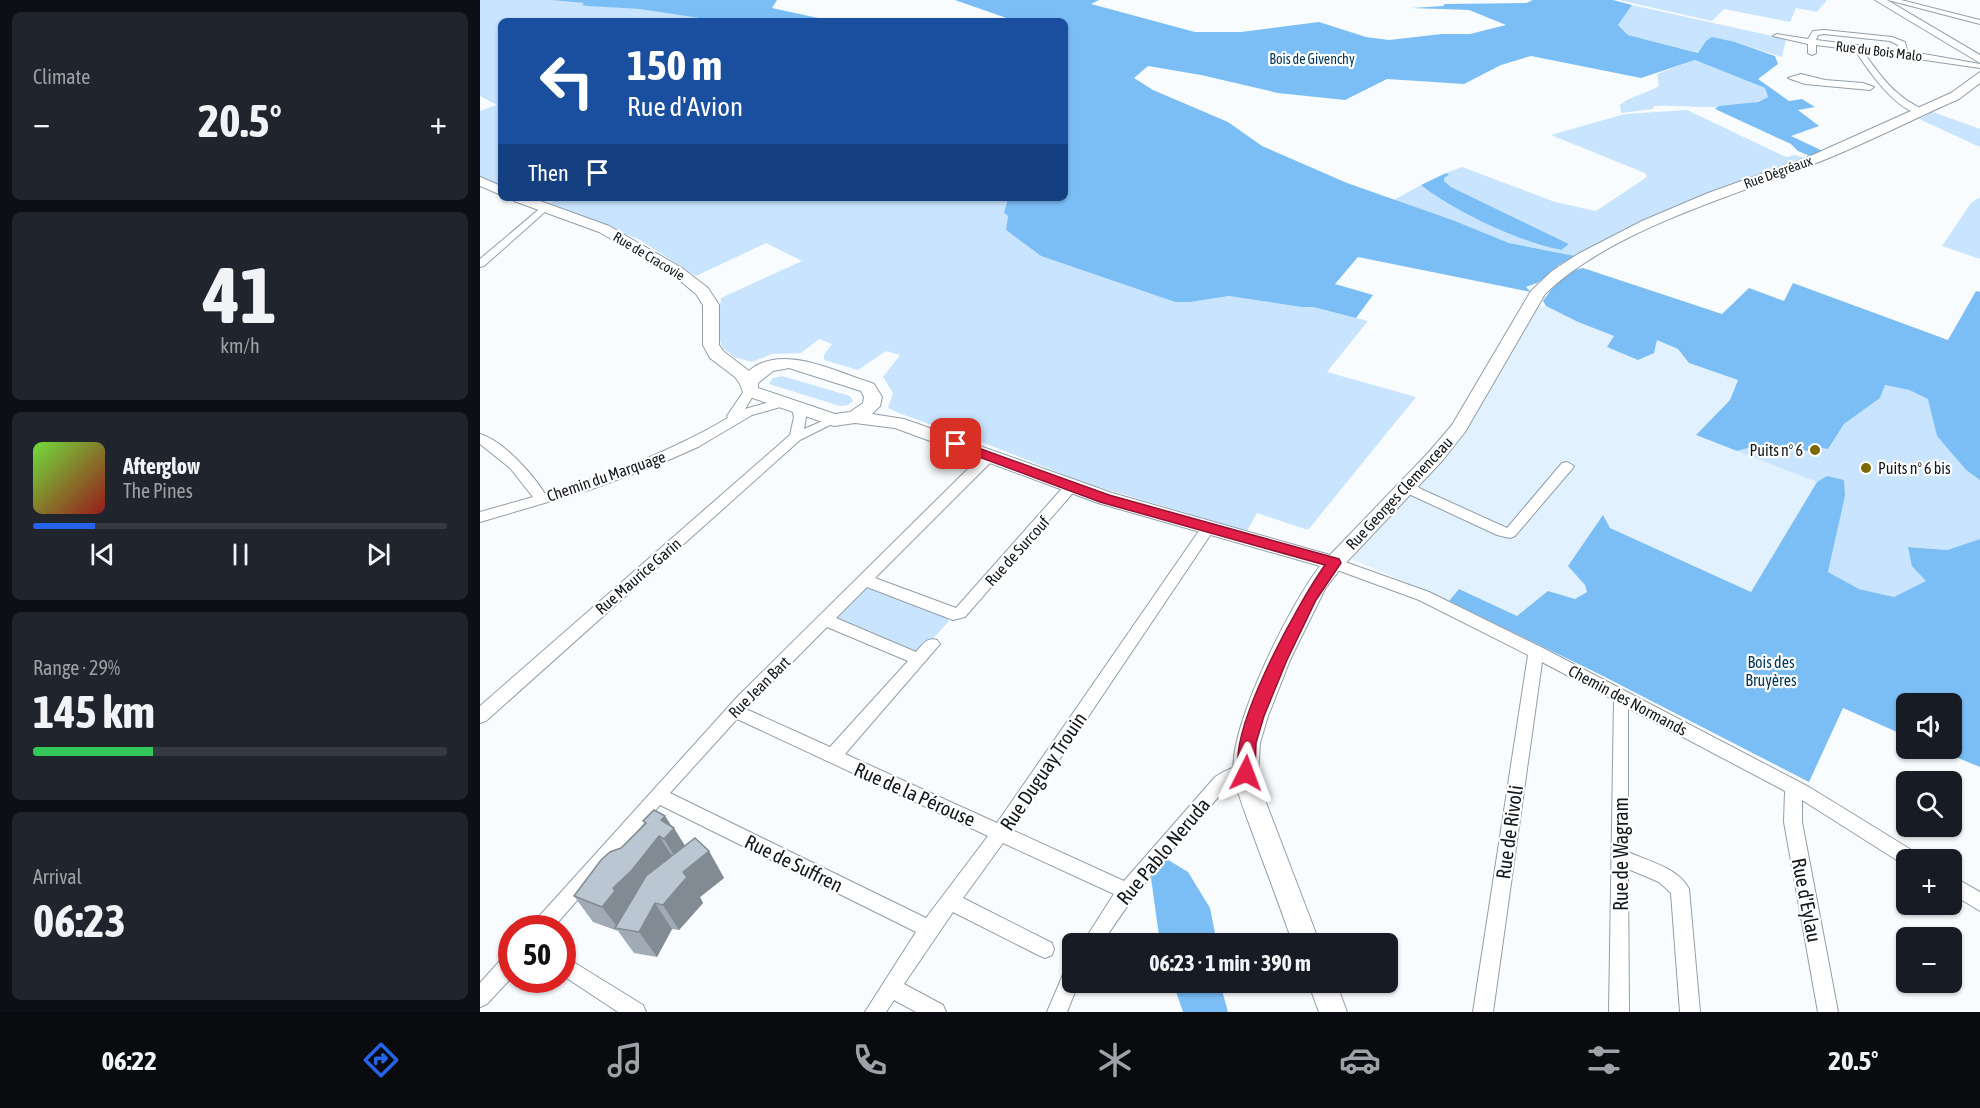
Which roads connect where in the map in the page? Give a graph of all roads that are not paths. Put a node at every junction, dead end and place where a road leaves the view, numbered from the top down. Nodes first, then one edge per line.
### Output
1 (1880, 0) edge
2 (1892, 0) edge
3 (1980, 22) edge
4 (1777, 36) dead end
5 (1813, 43) junction
6 (1857, 50) junction
7 (1812, 53) dead end
8 (1905, 54) junction
9 (1980, 60) edge
10 (1980, 66) edge
11 (1980, 76) edge
12 (1821, 81) dead end
13 (1870, 87) dead end
14 (1922, 112) junction
15 (480, 181) edge
16 (498, 189) edge
17 (526, 201) edge
18 (544, 208) junction
19 (1573, 263) joint
20 (480, 264) edge
21 (725, 361) junction
22 (770, 366) junction
23 (750, 387) junction
24 (873, 401) junction
25 (780, 403) junction
26 (798, 409) junction
27 (855, 417) junction
28 (834, 420) junction
29 (726, 423) junction
30 (898, 423) junction
31 (796, 437) junction
32 (480, 438) edge
33 (988, 457) junction
34 (1567, 466) dead end
35 (1408, 486) junction
36 (1071, 487) junction
37 (541, 499) junction
38 (480, 517) edge
39 (1208, 528) junction
40 (1334, 563) junction
41 (865, 580) junction
42 (825, 620) junction
43 (932, 644) dead end
44 (1536, 651) junction
45 (918, 659) junction
46 (1623, 697) junction
47 (735, 711) junction
48 (480, 716) edge
49 (833, 756) junction
50 (1246, 773) junction
51 (1792, 787) junction
52 (659, 796) junction
53 (1001, 832) junction
54 (1896, 851) edge
55 (1620, 857) junction
56 (1962, 890) edge
57 (1128, 892) junction
58 (949, 901) junction
59 (1980, 902) edge
60 (553, 915) edge
61 (929, 929) junction
62 (1097, 933) edge
63 (1303, 933) edge
64 (1045, 949) dead end
65 (576, 973) edge
66 (498, 977) edge
67 (892, 988) junction
68 (1065, 993) edge
69 (1326, 993) edge
70 (480, 997) edge
71 (636, 1012) edge
72 (875, 1012) edge
73 (936, 1012) edge
74 (1057, 1012) edge
75 (1333, 1012) edge
76 (1483, 1012) edge
77 (1619, 1012) edge
78 (1690, 1012) edge
79 (1828, 1012) edge

1 - 9 main road
2 - 3 street
4 - 5 street, Rue du Bois Malo
5 - 6 street, Rue du Bois Malo
5 - 7 street
5 - 8 street
6 - 8 street, Rue du Bois Malo
6 - 14 street
8 - 10 street, Rue du Bois Malo
11 - 14 main road, Rue Dégréaux
12 - 13 street
14 - 19 main road, Rue Dégréaux
15 - 16 main road
17 - 18 main road, Rue de Cracovie
18 - 20 street
18 - 21 main road, Rue de Cracovie
19 - 35 main road, Rue Georges Clemenceau
21 - 22 main road
21 - 23 main road, Rue de Cracovie
22 - 23 main road
22 - 24 main road
23 - 25 main road
23 - 29 street, Chemin du Marquage
24 - 27 main road
24 - 30 main road
25 - 26 main road
25 - 29 street, Chemin du Marquage
26 - 28 main road
26 - 31 street
27 - 28 main road
27 - 30 main road
28 - 31 street, Rue Maurice Garin
29 - 37 street, Chemin du Marquage
30 - 33 main road
31 - 48 street, Rue Maurice Garin
32 - 37 street
33 - 36 main road
33 - 41 street, Rue Jean Bart
34 - 35 street
35 - 40 main road, Rue Georges Clemenceau
36 - 39 main road
36 - 41 street, Rue de Surcouf
37 - 38 street, Chemin du Marquage
39 - 40 main road
39 - 53 street, Rue Duguay Trouin
40 - 44 street, Chemin des Normands
40 - 50 main road, Rue Georges Clemenceau
41 - 42 street, Rue Jean Bart
42 - 45 street
42 - 47 street, Rue Jean Bart
43 - 45 street
44 - 46 street, Chemin des Normands
44 - 76 street, Rue de Rivoli
45 - 49 street
46 - 51 street, Chemin des Normands
46 - 55 street, Rue de Wagram
47 - 49 street, Rue de la Pérouse
47 - 52 street, Rue Jean Bart
49 - 53 street, Rue de la Pérouse
50 - 57 street, Rue Pablo Neruda
50 - 63 main road, Rue Georges Clemenceau
51 - 54 street, Chemin des Normands
51 - 79 street, Rue d'Eylau
52 - 60 street, Rue Jean Bart
52 - 61 street, Rue de Suffren
53 - 57 street, Rue de la Pérouse
53 - 58 street, Rue Duguay Trouin
55 - 77 street, Rue de Wagram
55 - 78 street
56 - 59 street
57 - 62 street, Rue Pablo Neruda
58 - 61 street, Rue Duguay Trouin
58 - 64 street
61 - 67 street, Rue Duguay Trouin
65 - 71 street
66 - 70 street
67 - 72 street, Rue Duguay Trouin
67 - 73 street
68 - 74 street
69 - 75 main road

